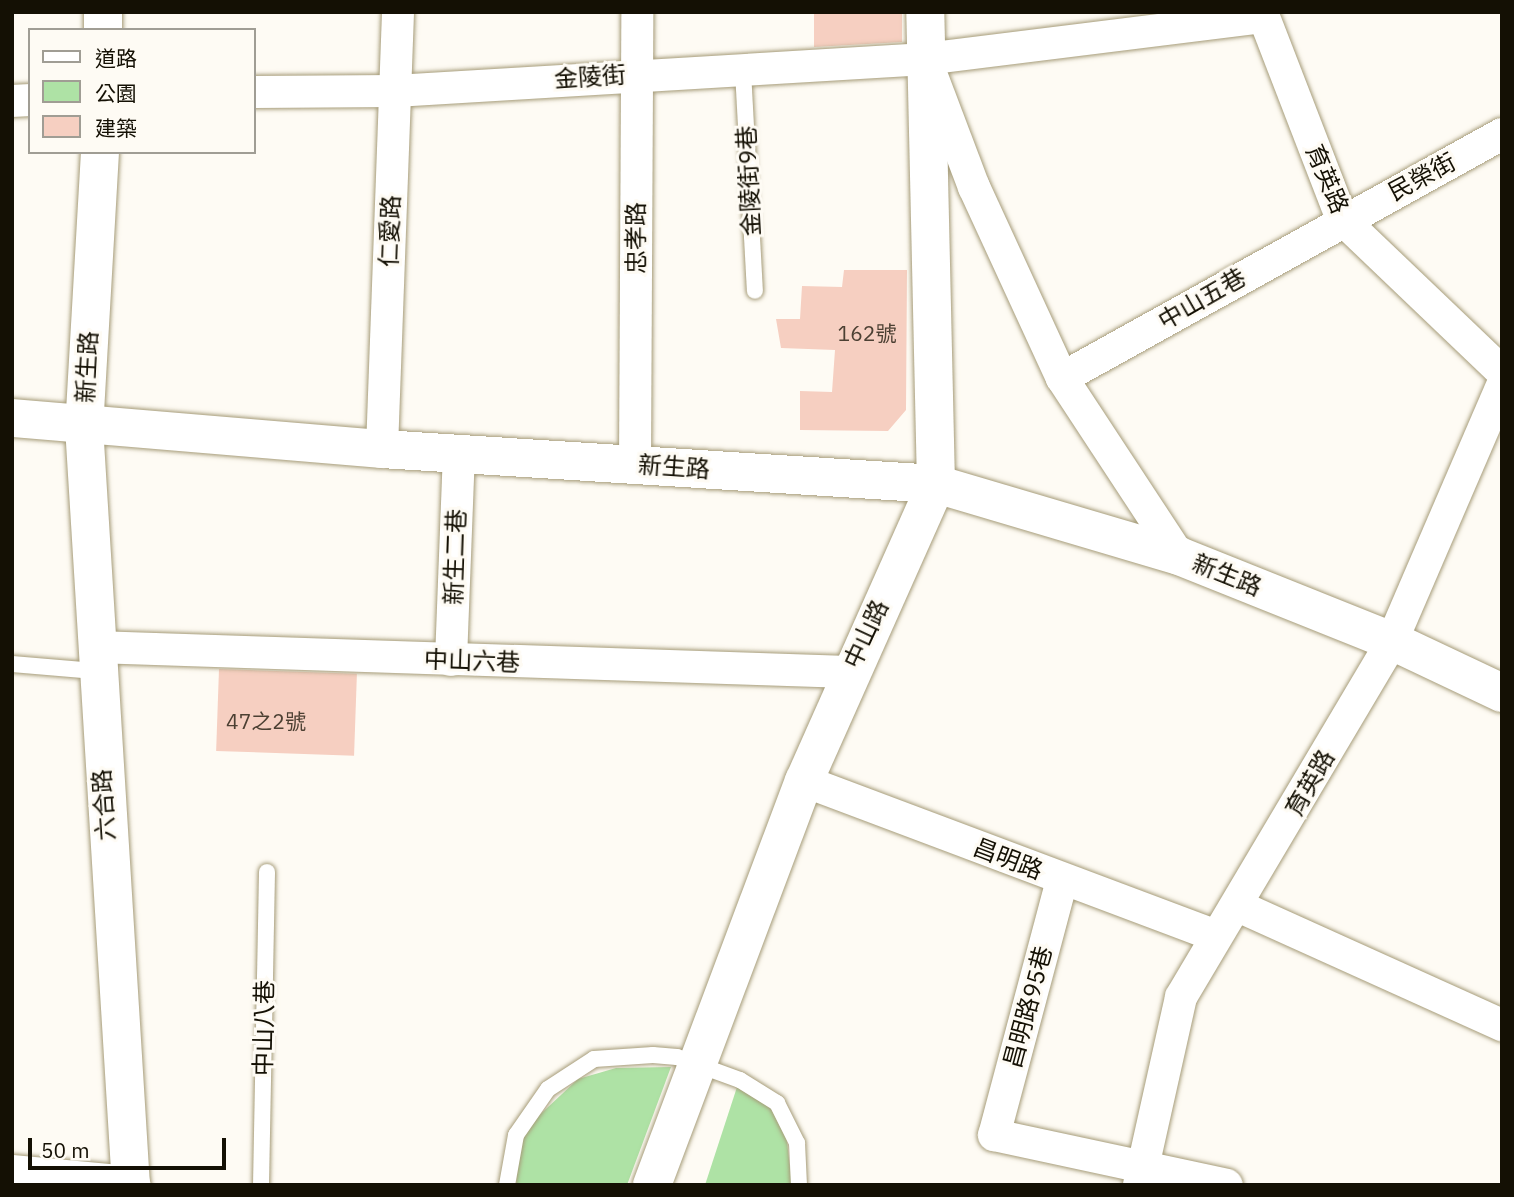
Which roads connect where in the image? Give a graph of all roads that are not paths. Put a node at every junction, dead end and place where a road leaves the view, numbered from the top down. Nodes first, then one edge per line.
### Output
1 (398, 12) edge
2 (637, 12) edge
3 (925, 12) edge
4 (1262, 15) edge
5 (926, 59) junction
6 (743, 71) junction
7 (637, 74) junction
8 (395, 90) junction
9 (256, 92) edge
10 (1502, 134) edge
11 (100, 154) edge
12 (1342, 219) junction
13 (755, 291) dead end
14 (1502, 372) edge
15 (1062, 378) junction
16 (1502, 385) edge
17 (12, 418) edge
18 (84, 426) junction
19 (382, 449) junction
20 (459, 454) junction
21 (635, 465) junction
22 (936, 484) junction
23 (1179, 556) junction
24 (1392, 641) junction
25 (95, 659) junction
26 (451, 660) junction
27 (12, 664) edge
28 (849, 672) junction
29 (1502, 693) edge
30 (804, 781) junction
31 (267, 872) dead end
32 (1062, 880) junction
33 (1238, 906) junction
34 (1214, 935) junction
35 (1502, 1025) edge
36 (695, 1063) junction
37 (12, 1174) edge
38 (1141, 1176) edge
39 (131, 1185) edge
40 (261, 1185) edge
41 (507, 1185) edge
42 (652, 1185) edge
43 (799, 1185) edge
44 (1227, 1185) edge

1 - 8 street, 仁愛路
2 - 7 street, 忠孝路
3 - 5 main road, 中山路
4 - 5 street, 金陵街
4 - 12 street, 育英路
5 - 6 street, 金陵街
5 - 15 street, 中山路
5 - 22 main road, 中山路
6 - 7 street, 金陵街
6 - 13 lane, 金陵街9巷
7 - 8 street, 金陵街
7 - 21 street, 忠孝路
8 - 9 street, 金陵街
8 - 19 street, 仁愛路
10 - 12 street, 民榮街
11 - 18 main road, 新生路
12 - 14 street, 育英路
12 - 15 street, 中山五巷
15 - 23 street, 中山路
16 - 24 street, 育英路
17 - 18 main road
18 - 19 main road, 新生路
18 - 25 main road, 六合路
19 - 20 main road, 新生路
20 - 21 main road, 新生路
20 - 26 street, 新生二巷
21 - 22 main road, 新生路
22 - 23 main road, 新生路
22 - 28 main road, 中山路
23 - 24 main road, 新生路
24 - 29 main road, 新生路
24 - 33 street, 育英路
25 - 26 street, 中山六巷
25 - 27 lane
25 - 39 main road, 六合路
26 - 28 street, 中山六巷
28 - 30 main road, 中山路
30 - 32 street, 昌明路
30 - 36 main road, 中山路
31 - 40 lane, 中山八巷
32 - 34 street, 昌明路
32 - 38 street, 昌明路95巷
33 - 34 street, 育英路
33 - 35 street
34 - 38 street, 育英路
36 - 41 lane
36 - 42 main road, 中山路
36 - 43 lane
37 - 39 main road
38 - 44 street

